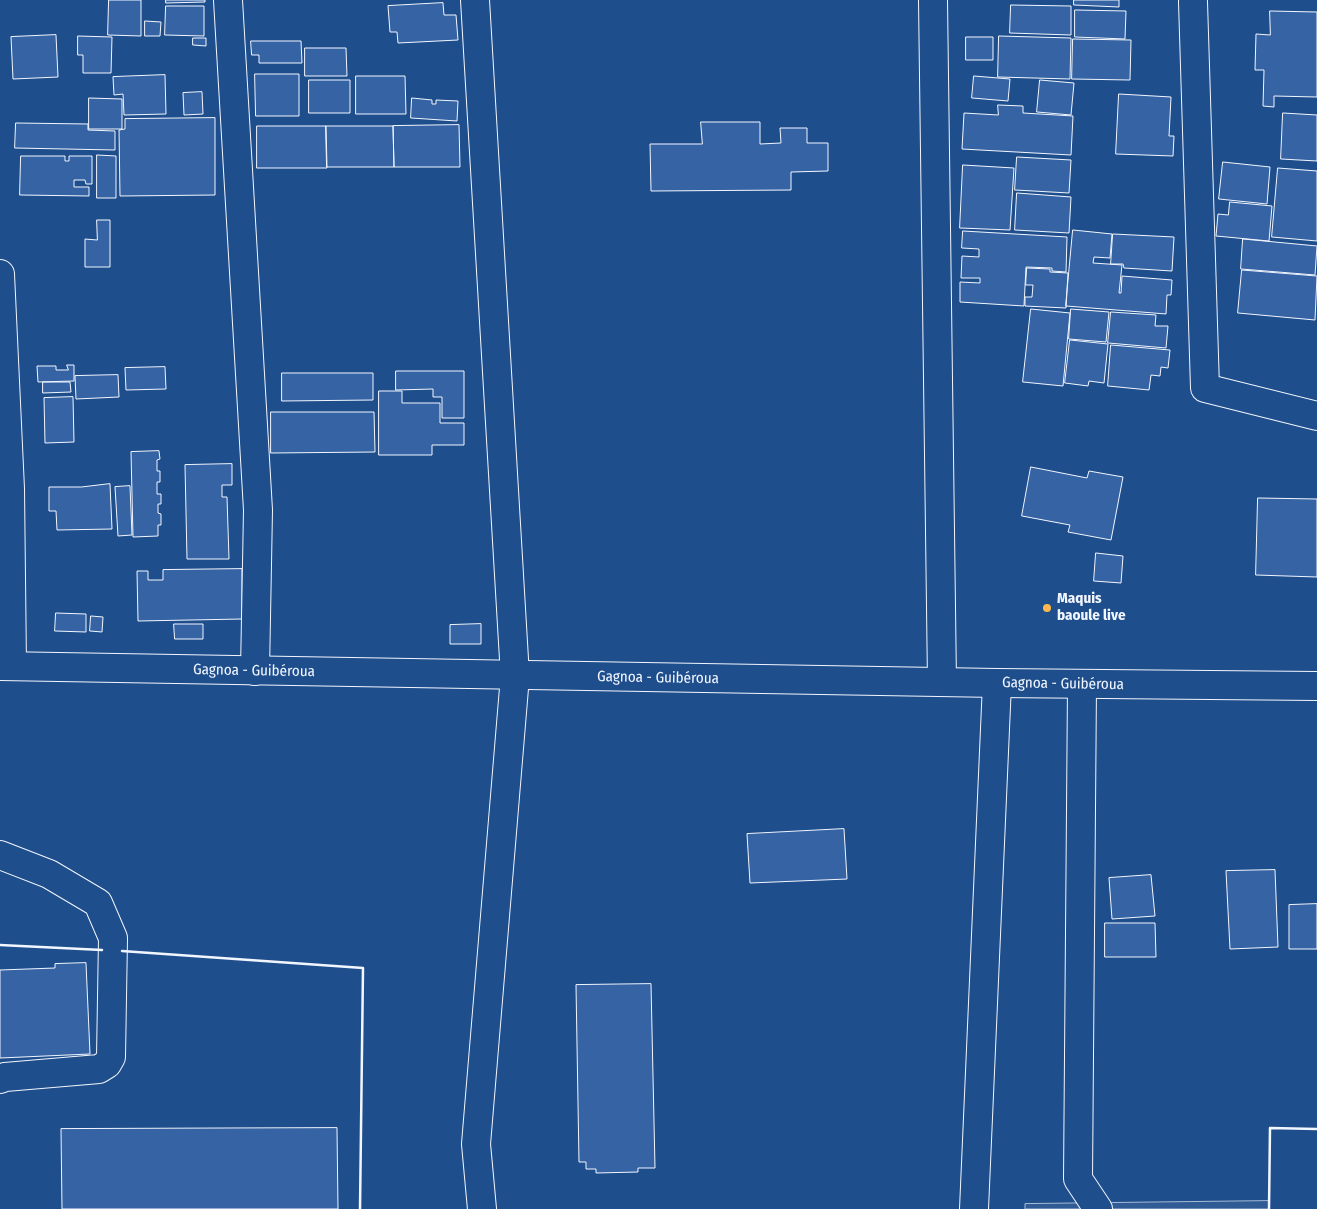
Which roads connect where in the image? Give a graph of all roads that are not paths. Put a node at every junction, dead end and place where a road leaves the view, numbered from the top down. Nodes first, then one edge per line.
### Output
1 (228, 0) edge
2 (475, 0) edge
3 (934, 0) edge
4 (1193, 2) dead end
5 (0, 274) edge
6 (1317, 416) edge
7 (6, 666) edge
8 (255, 671) junction
9 (515, 676) junction
10 (942, 682) junction
11 (997, 683) junction
12 (1082, 684) junction
13 (1317, 686) edge
14 (0, 855) edge
15 (0, 1079) edge
16 (482, 1209) edge
17 (974, 1209) edge
18 (1098, 1209) edge

1 - 8 street
2 - 9 street
3 - 10 street
4 - 6 street
5 - 7 street
7 - 8 street, Gagnoa - Guibéroua
8 - 9 street, Gagnoa - Guibéroua
9 - 10 street, Gagnoa - Guibéroua
9 - 16 street
10 - 11 street, Gagnoa - Guibéroua
11 - 12 street, Gagnoa - Guibéroua
11 - 17 street
12 - 13 street, Gagnoa - Guibéroua
12 - 18 street
14 - 15 street

